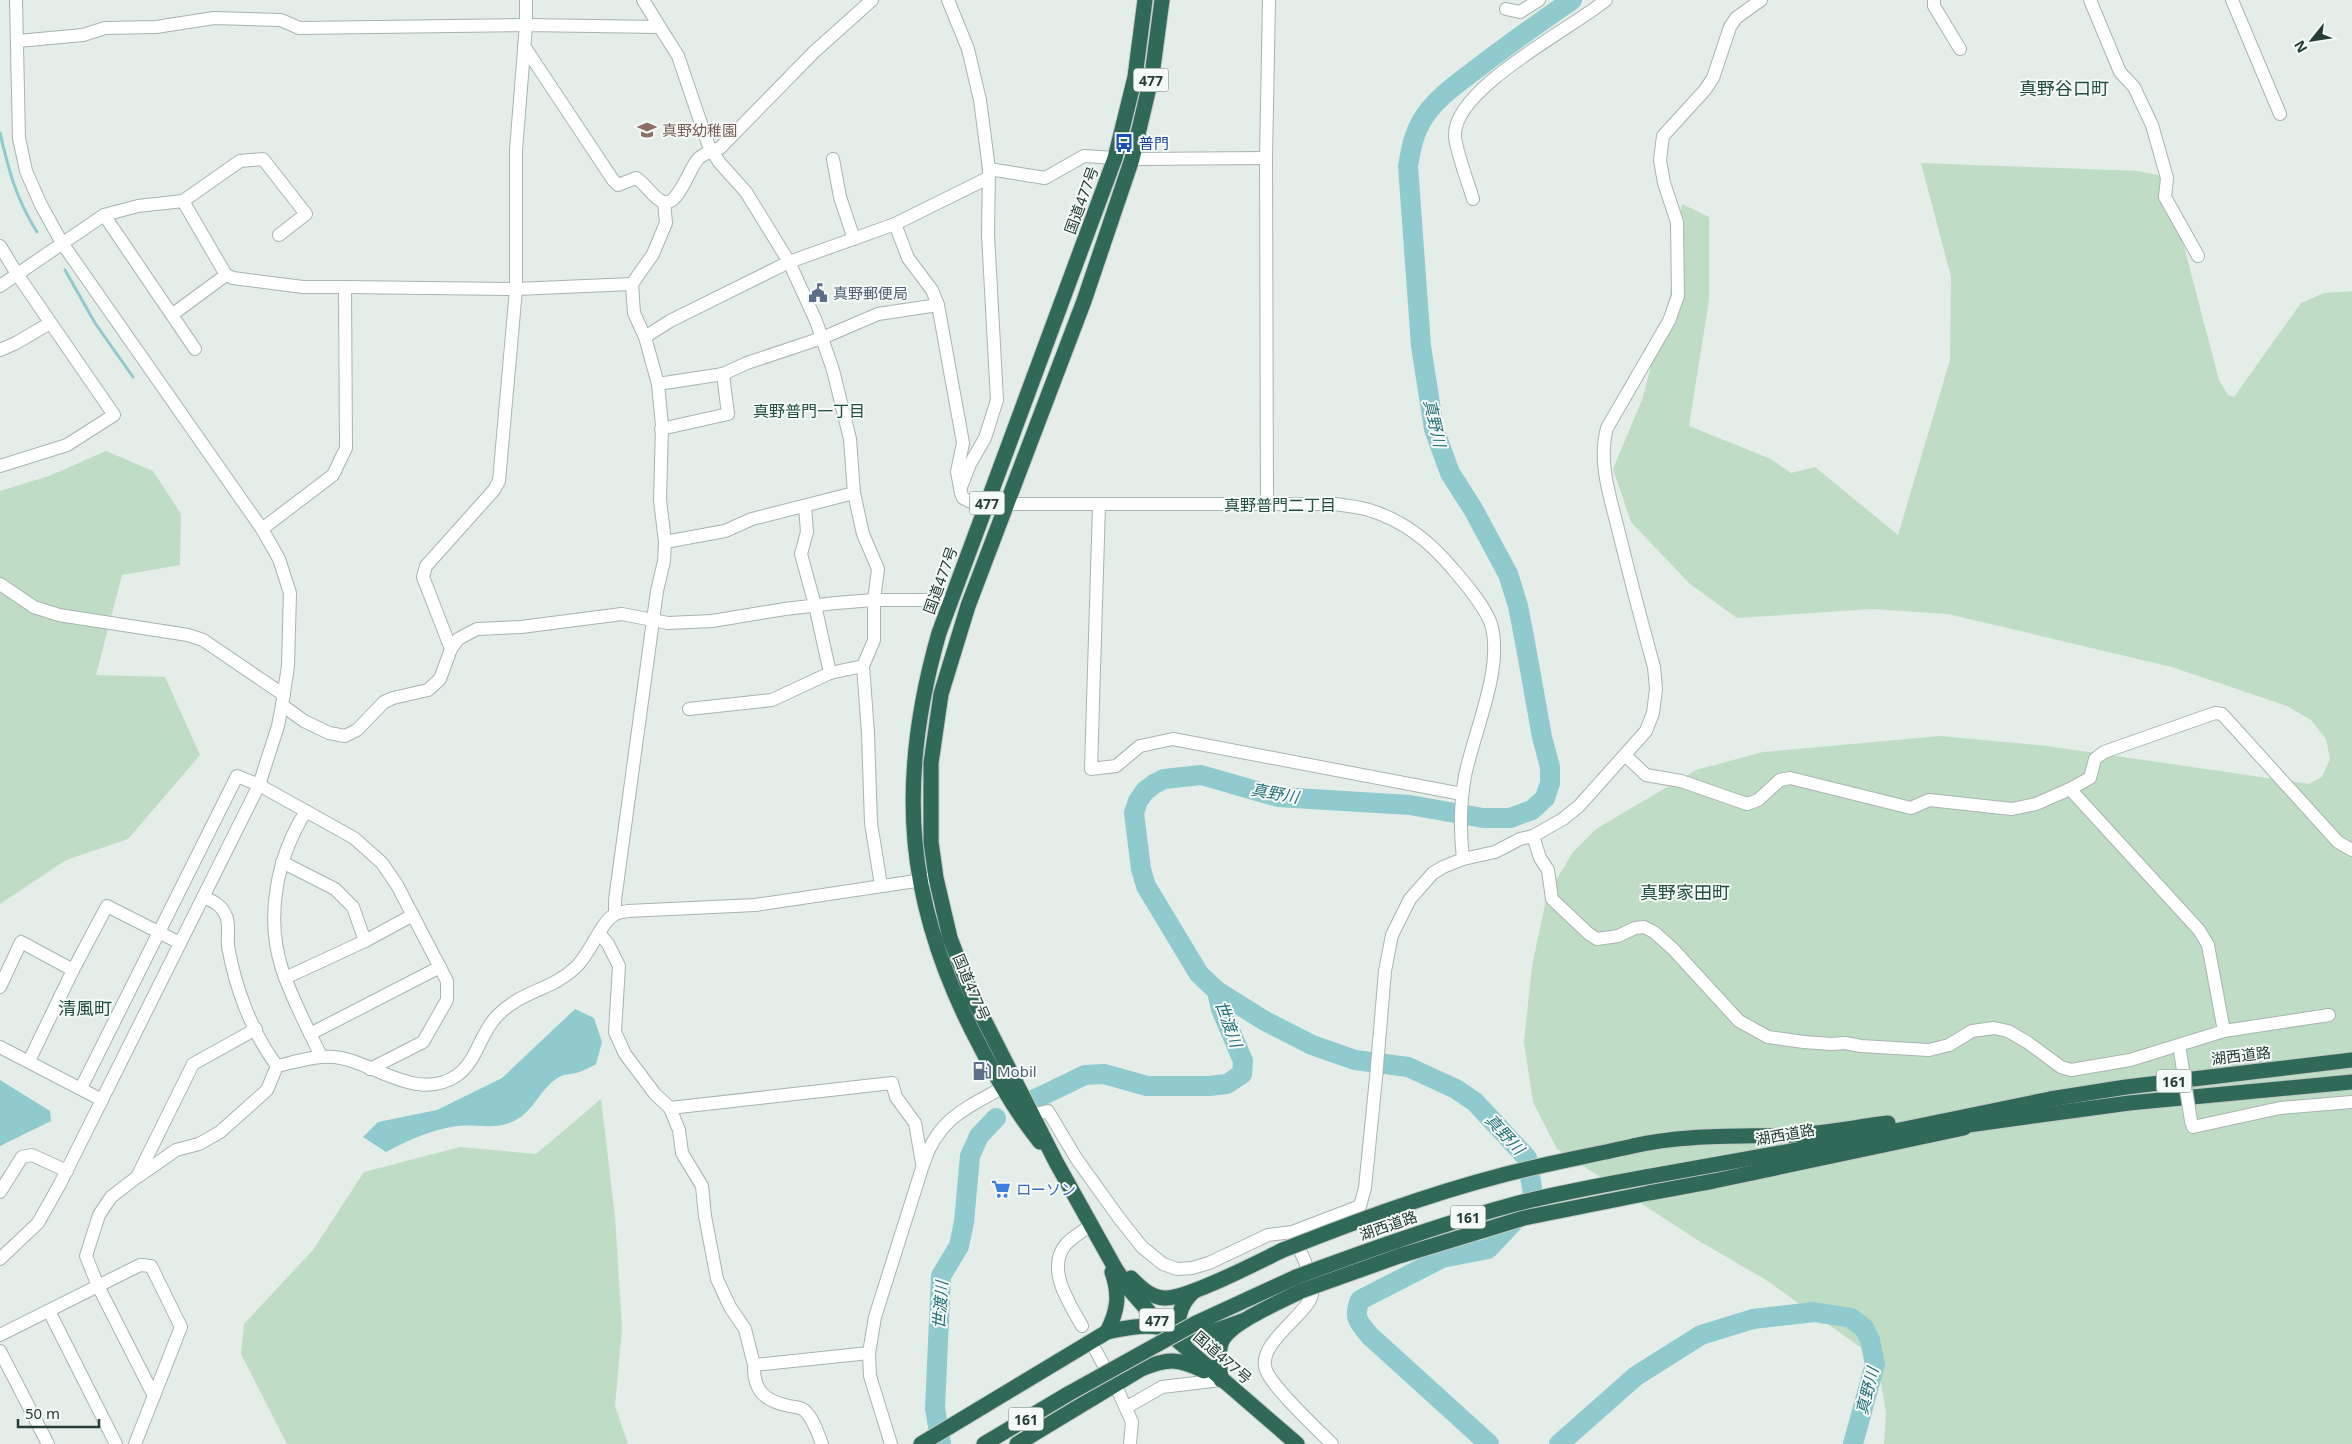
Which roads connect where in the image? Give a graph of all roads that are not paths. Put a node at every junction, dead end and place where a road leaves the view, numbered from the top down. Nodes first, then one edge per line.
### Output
1 (16, 0) edge
2 (526, 0) edge
3 (643, 0) edge
4 (872, 0) edge
5 (948, 0) edge
6 (1145, 0) edge
7 (1162, 0) edge
8 (1269, 0) edge
9 (1539, 0) edge
10 (1606, 0) edge
11 (1761, 0) edge
12 (1934, 0) edge
13 (2090, 0) edge
14 (2232, 0) edge
15 (1506, 9) dead end
16 (526, 25) junction
17 (659, 27) junction
18 (18, 41) junction
19 (524, 46) junction
20 (1960, 48) dead end
21 (2280, 114) dead end
22 (712, 151) junction
23 (1114, 158) junction
24 (1132, 158) junction
25 (1266, 158) junction
26 (833, 159) dead end
27 (989, 173) junction
28 (1473, 199) dead end
29 (183, 201) junction
30 (664, 202) junction
31 (104, 215) junction
32 (895, 224) junction
33 (279, 235) dead end
34 (854, 239) junction
35 (62, 243) junction
36 (0, 246) edge
37 (2198, 256) dead end
38 (789, 262) junction
39 (17, 274) junction
40 (226, 274) junction
41 (632, 284) junction
42 (0, 286) edge
43 (345, 287) junction
44 (516, 289) junction
45 (938, 305) junction
46 (172, 314) junction
47 (50, 323) junction
48 (645, 337) junction
49 (822, 338) junction
50 (195, 349) dead end
51 (0, 350) edge
52 (723, 374) junction
53 (658, 384) junction
54 (662, 429) junction
55 (0, 466) edge
56 (961, 487) junction
57 (854, 493) junction
58 (1007, 504) junction
59 (1267, 504) junction
60 (1099, 505) junction
61 (805, 506) junction
62 (985, 509) junction
63 (262, 529) junction
64 (665, 542) junction
65 (0, 584) edge
66 (874, 600) junction
67 (950, 600) junction
68 (815, 605) junction
69 (652, 620) junction
70 (451, 649) junction
71 (863, 666) junction
72 (830, 673) junction
73 (283, 700) junction
74 (688, 709) dead end
75 (1625, 755) junction
76 (259, 785) junction
77 (2070, 789) junction
78 (1462, 797) junction
79 (306, 811) junction
80 (1533, 836) junction
81 (2352, 850) edge
82 (1463, 859) junction
83 (282, 862) junction
84 (936, 878) junction
85 (919, 880) junction
86 (881, 885) junction
87 (203, 897) junction
88 (615, 914) junction
89 (413, 915) junction
90 (160, 931) junction
91 (600, 934) junction
92 (365, 941) junction
93 (180, 943) junction
94 (440, 967) junction
95 (74, 970) junction
96 (285, 978) junction
97 (0, 987) edge
98 (2329, 1015) dead end
99 (256, 1029) junction
100 (2224, 1031) junction
101 (310, 1034) junction
102 (0, 1047) edge
103 (2179, 1048) junction
104 (321, 1056) junction
105 (2352, 1060) edge
106 (29, 1062) junction
107 (277, 1066) junction
108 (370, 1069) junction
109 (2352, 1082) edge
110 (81, 1088) junction
111 (1002, 1088) junction
112 (102, 1100) junction
113 (2352, 1102) edge
114 (670, 1108) junction
115 (1999, 1114) junction
116 (1027, 1116) junction
117 (923, 1165) junction
118 (67, 1171) junction
119 (137, 1177) junction
120 (0, 1192) edge
121 (1090, 1225) junction
122 (1292, 1232) junction
123 (1101, 1243) junction
124 (0, 1259) edge
125 (1299, 1284) junction
126 (98, 1286) junction
127 (1194, 1291) junction
128 (49, 1310) junction
129 (1245, 1320) junction
130 (1082, 1326) dead end
131 (1163, 1328) junction
132 (1108, 1332) junction
133 (0, 1335) edge
134 (1183, 1342) junction
135 (0, 1351) edge
136 (1096, 1351) dead end
137 (869, 1353) junction
138 (754, 1365) junction
139 (1141, 1369) junction
140 (1111, 1379) dead end
141 (1221, 1380) junction
142 (1119, 1393) dead end
143 (154, 1396) junction
144 (1127, 1407) junction
145 (48, 1444) edge
146 (116, 1444) edge
147 (135, 1444) edge
148 (822, 1444) edge
149 (890, 1444) edge
150 (921, 1444) edge
151 (984, 1444) edge
152 (1017, 1444) edge
153 (1130, 1444) edge
154 (1297, 1444) edge
155 (1332, 1444) edge

1 - 18 street
2 - 16 street
3 - 17 street
4 - 22 street
5 - 27 street
6 - 23 highway, 国道477号 / 477
7 - 24 highway, 国道477号 / 477
8 - 25 street
9 - 15 street
10 - 28 street
11 - 75 street
12 - 20 street
13 - 37 street
14 - 21 street
16 - 17 street
16 - 18 street
16 - 19 street
17 - 22 street
18 - 35 street
19 - 30 street
19 - 44 street
22 - 30 street
22 - 38 street
23 - 27 street
23 - 62 highway, 国道477号 / 477
24 - 25 street
24 - 58 highway, 国道477号 / 477
25 - 59 street
26 - 34 street
27 - 32 street
27 - 56 street
29 - 31 street
29 - 33 street
29 - 40 street
30 - 41 street
31 - 35 street
31 - 46 street
32 - 34 street
32 - 45 street
34 - 38 street
35 - 39 street
35 - 63 street
36 - 39 street
38 - 48 street
38 - 49 street
39 - 42 street
39 - 47 street
40 - 43 street
40 - 46 street
41 - 44 street
41 - 48 street
43 - 44 street
43 - 63 street
44 - 70 street
45 - 49 street
45 - 56 street
46 - 50 street
47 - 51 street
47 - 55 street
48 - 53 street
49 - 52 street
49 - 57 street
52 - 53 street
52 - 54 street
53 - 54 street
54 - 64 street
56 - 62 street
57 - 61 street
57 - 66 street
58 - 60 street
58 - 62 street
58 - 84 highway, 国道477号 / 477
59 - 60 street
59 - 78 street
60 - 78 street
61 - 64 street
61 - 68 street
62 - 67 highway, 国道477号 / 477
63 - 73 street
64 - 69 street
65 - 73 street
66 - 67 street
66 - 68 street
66 - 71 street
67 - 85 highway, 国道477号 / 477
68 - 69 street
68 - 72 street
69 - 70 street
69 - 88 street
70 - 73 street
71 - 72 street
71 - 86 street
72 - 74 street
73 - 76 street
75 - 77 street
75 - 80 street
76 - 79 street
76 - 87 street
76 - 90 street
77 - 81 street
77 - 100 street
78 - 82 street
79 - 83 street
79 - 89 street
80 - 82 street
80 - 103 street
82 - 122 street
83 - 92 street
83 - 96 street
84 - 85 street
84 - 116 highway, 国道477号 / 477
85 - 86 street
85 - 111 highway, 国道477号 / 477
86 - 88 street
87 - 93 street
87 - 99 street
88 - 91 street
89 - 92 street
89 - 94 street
90 - 93 street
90 - 95 street
90 - 110 street
91 - 108 street
91 - 114 street
92 - 96 street
93 - 112 street
94 - 101 street
94 - 108 street
95 - 97 street
95 - 106 street
96 - 101 street
98 - 100 street
99 - 107 street
99 - 119 street
100 - 103 street
101 - 104 street
102 - 106 street
103 - 113 street, bridge
104 - 107 street
104 - 108 street
105 - 115 highway, 湖西道路 / 161
106 - 110 street
107 - 119 street
109 - 115 highway, 湖西道路 / 161
110 - 112 street
111 - 116 highway, 国道477号 / 477
111 - 117 street
112 - 118 street
114 - 117 street
114 - 138 street
115 - 125 highway, bridge
115 - 125 highway, 湖西道路 / 161, bridge
115 - 127 highway, bridge
116 - 121 highway, 国道477号 / 477
116 - 122 street
117 - 137 street
118 - 120 street
118 - 124 street
119 - 126 street
121 - 123 highway, 国道477号 / 477
121 - 130 street
122 - 155 street
123 - 127 highway
123 - 131 highway, 国道477号 / 477
123 - 132 highway
125 - 129 highway
125 - 151 highway, 湖西道路 / 161, bridge
126 - 128 street
126 - 143 street
126 - 143 street
127 - 134 highway
128 - 133 street
128 - 146 street
129 - 134 highway
129 - 141 highway
131 - 132 highway
131 - 134 highway, 国道477号 / 477
131 - 139 highway
132 - 150 highway
134 - 141 highway, 国道477号 / 477
135 - 145 street
136 - 140 street
137 - 138 street
137 - 149 street
138 - 148 street
139 - 141 highway
139 - 152 highway
141 - 144 street
141 - 154 highway, 国道477号 / 477
142 - 144 street
143 - 147 street
144 - 153 street

